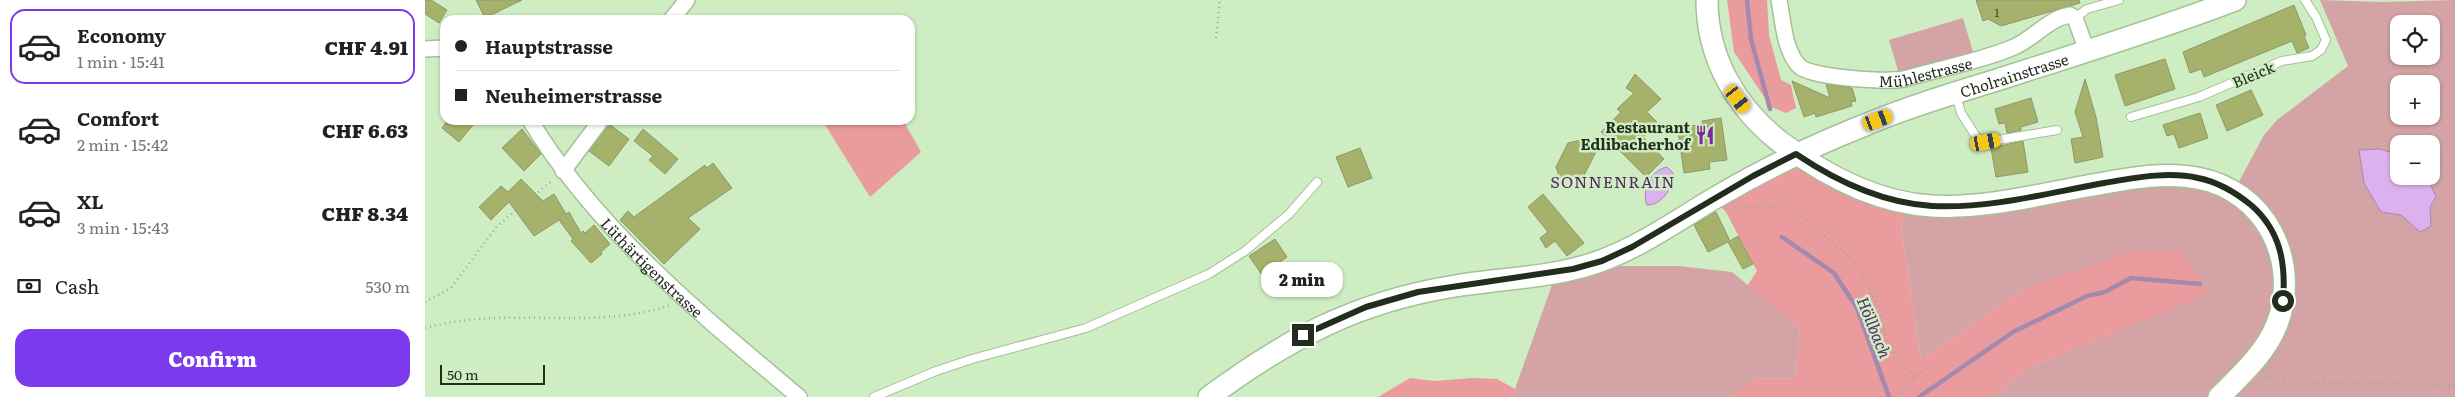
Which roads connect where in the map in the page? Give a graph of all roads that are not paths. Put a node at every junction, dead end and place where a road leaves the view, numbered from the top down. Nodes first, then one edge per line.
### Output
1 (687, 0) edge
2 (1707, 0) edge
3 (1779, 0) edge
4 (2119, 0) edge
5 (2235, 0) edge
6 (2305, 0) edge
7 (675, 15) edge
8 (2075, 18) junction
9 (440, 48) edge
10 (425, 49) edge
11 (2087, 51) junction
12 (1955, 93) junction
13 (2131, 117) dead end
14 (533, 125) edge
15 (597, 125) edge
16 (2057, 130) dead end
17 (1796, 154) junction
18 (563, 171) junction
19 (1317, 182) dead end
20 (799, 397) edge
21 (874, 397) edge
22 (1209, 397) edge
23 (2219, 397) edge

1 - 7 street
2 - 17 street
3 - 8 street, Mühlestrasse
4 - 8 lane
5 - 11 street, Cholrainstrasse
6 - 13 lane, Bleick
8 - 11 street
9 - 10 street
11 - 12 street, Cholrainstrasse
12 - 16 lane
12 - 17 street, Cholrainstrasse
14 - 18 street, Lüthärtigenstrasse
15 - 18 street
17 - 22 street, Cholrainstrasse
17 - 23 street
18 - 20 street, Lüthärtigenstrasse
19 - 21 lane

